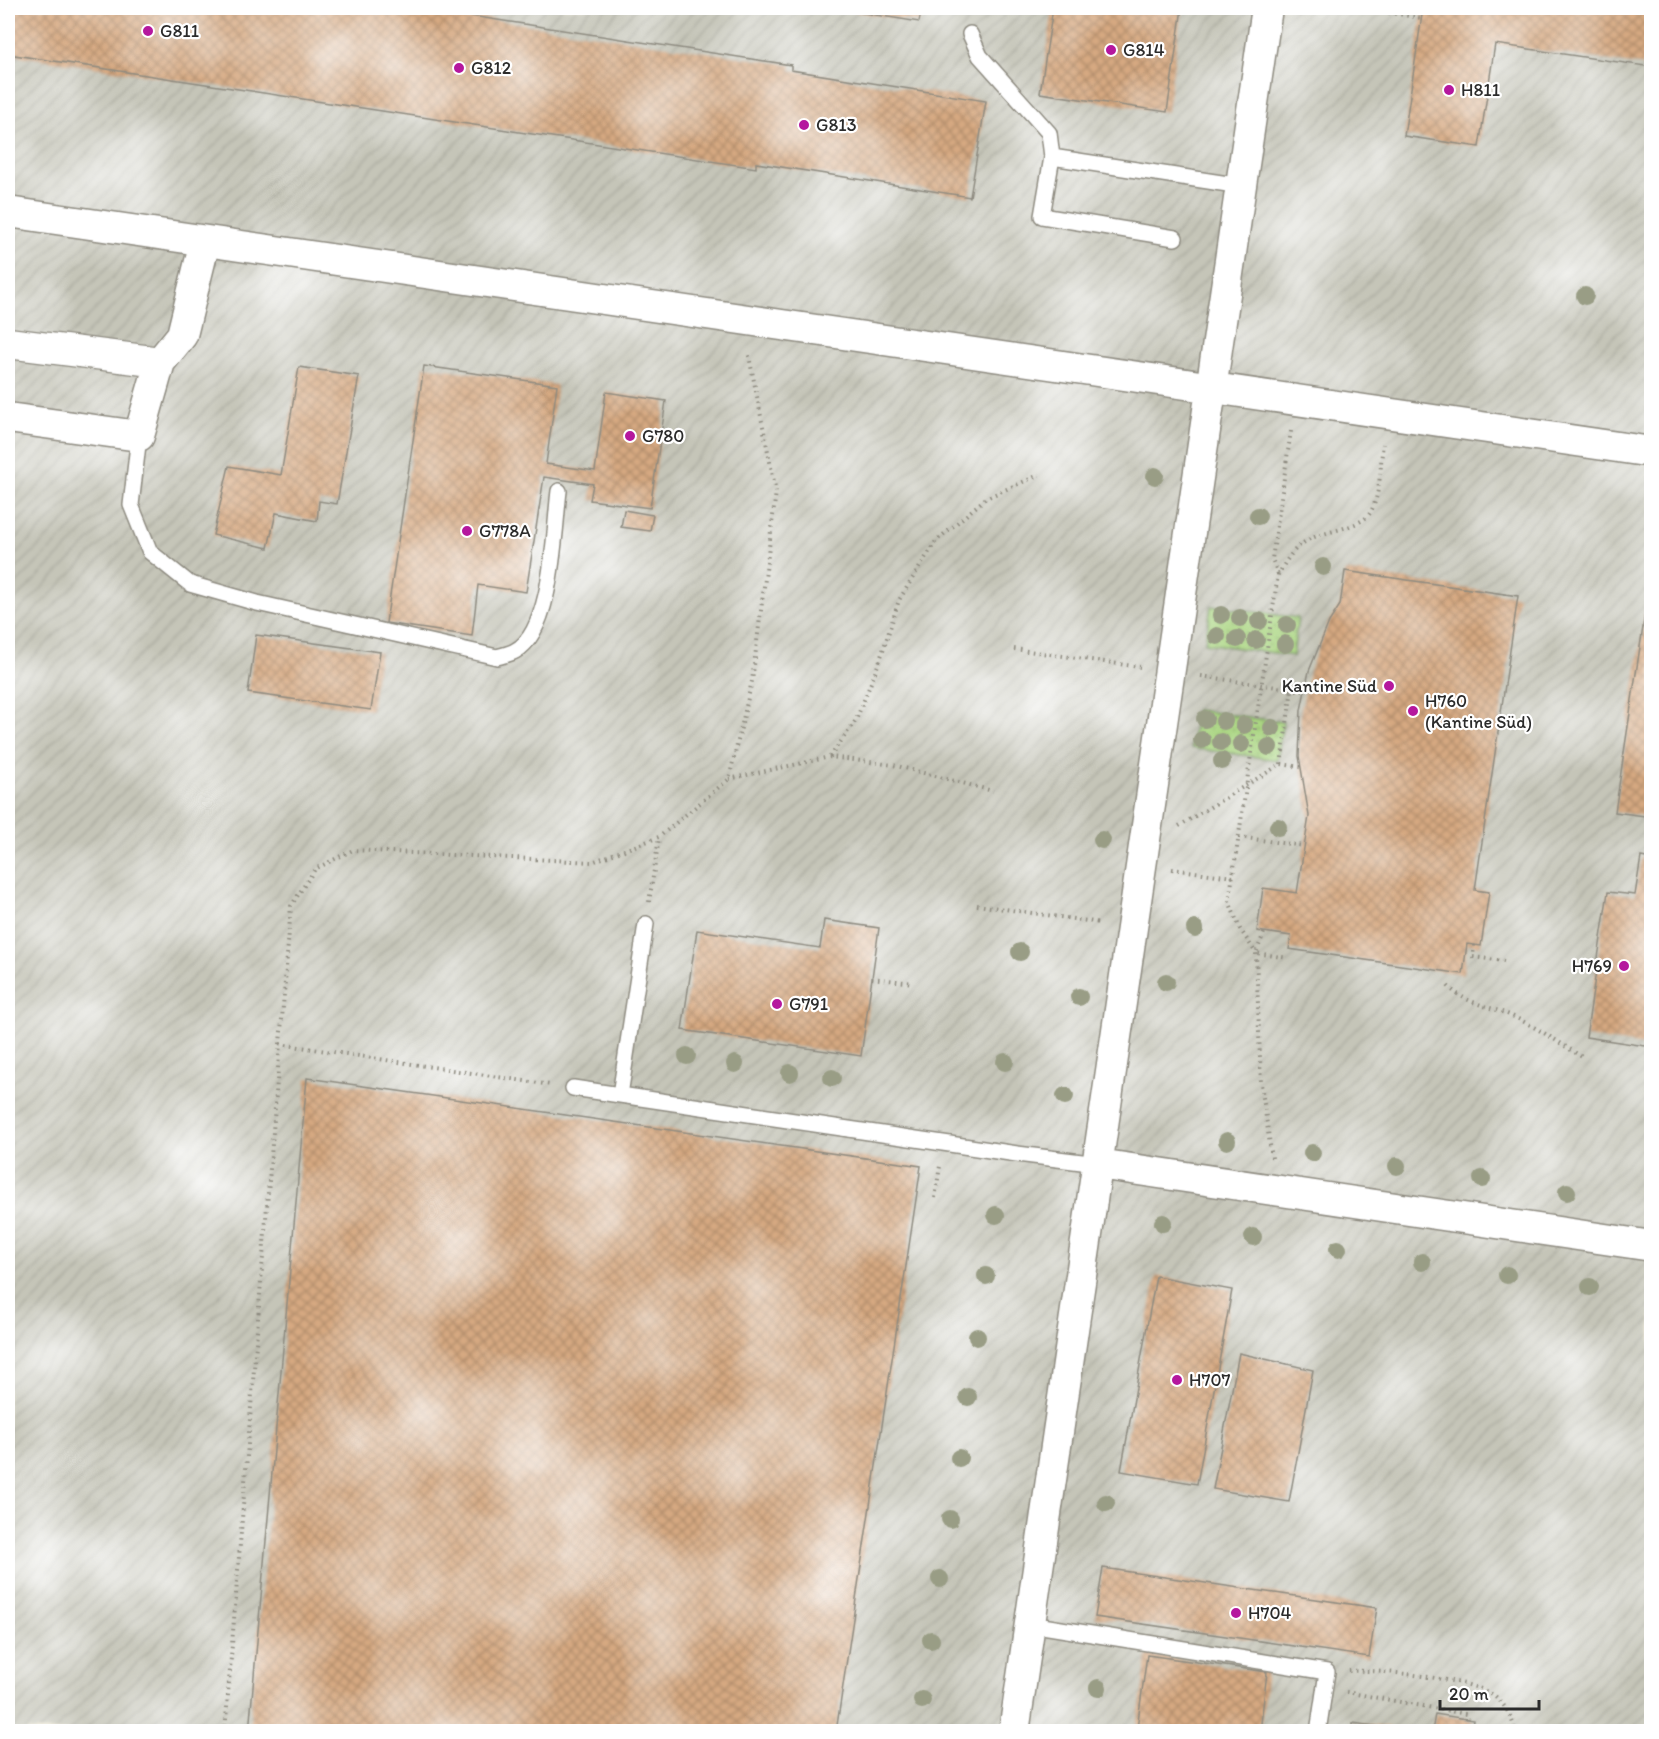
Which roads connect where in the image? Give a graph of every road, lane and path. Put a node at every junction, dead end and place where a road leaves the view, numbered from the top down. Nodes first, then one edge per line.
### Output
1 (1267, 8) edge
2 (1359, 8) edge
3 (1422, 18) dead end
4 (970, 34) dead end
5 (1052, 157) junction
6 (1241, 186) junction
7 (8, 213) edge
8 (1175, 238) dead end
9 (205, 241) junction
10 (741, 320) junction
11 (8, 343) edge
12 (160, 362) junction
13 (1211, 388) junction
14 (1296, 401) junction
15 (1388, 414) junction
16 (8, 418) edge
17 (139, 436) junction
18 (1652, 452) edge
19 (1039, 475) dead end
20 (559, 490) dead end
21 (1278, 575) junction
22 (1014, 649) dead end
23 (1122, 664) dead end
24 (1170, 671) junction
25 (1262, 684) junction
26 (1292, 689) junction
27 (1304, 691) dead end
28 (830, 757) junction
29 (1281, 764) junction
30 (1300, 767) dead end
31 (729, 779) junction
32 (1246, 786) junction
33 (993, 791) dead end
34 (659, 837) junction
35 (1239, 837) junction
36 (1304, 846) dead end
37 (1143, 855) junction
38 (1233, 877) junction
39 (977, 905) dead end
40 (1083, 920) dead end
41 (646, 924) joint
42 (1264, 933) dead end
43 (1474, 945) dead end
44 (1256, 953) junction
45 (1288, 958) dead end
46 (1504, 961) dead end
47 (872, 978) dead end
48 (913, 983) dead end
49 (1448, 986) dead end
50 (280, 1044) junction
51 (1582, 1056) dead end
52 (573, 1088) joint
53 (620, 1095) junction
54 (943, 1143) junction
55 (1098, 1164) junction
56 (1268, 1189) junction
57 (935, 1198) dead end
58 (1652, 1246) edge
59 (1030, 1624) junction
60 (1327, 1672) junction
61 (1325, 1688) junction
62 (1467, 1719) dead end
63 (225, 1731) edge
64 (1020, 1731) edge
65 (1318, 1731) edge
66 (1515, 1731) edge

1 - 6 street
2 - 3 path
4 - 5 lane
5 - 6 lane
5 - 8 lane
6 - 13 street
7 - 9 street
9 - 10 street
9 - 12 street
10 - 13 street
10 - 31 path
11 - 12 street
12 - 17 street
13 - 14 street
13 - 24 street
14 - 15 street
14 - 21 path
15 - 18 street
15 - 21 path
16 - 17 street
17 - 20 lane
19 - 28 path
21 - 25 path
22 - 23 path
24 - 25 path
24 - 37 street
25 - 26 path
25 - 32 path
26 - 27 path
26 - 29 path
28 - 31 path
28 - 33 path
29 - 30 path
29 - 32 path
31 - 34 path
32 - 35 path
32 - 37 path
34 - 41 path
34 - 50 path
35 - 36 path
35 - 38 path
37 - 38 path
37 - 55 street
38 - 44 path
39 - 40 path
41 - 53 lane
42 - 44 path
43 - 46 path
44 - 45 path
44 - 56 path
47 - 48 path
49 - 51 path
50 - 52 path
50 - 63 path
52 - 53 lane
53 - 54 lane
54 - 55 lane
54 - 57 path
55 - 56 street
55 - 59 street
56 - 58 street
59 - 60 lane
59 - 64 street
60 - 61 lane
60 - 66 path
61 - 62 path
61 - 65 lane

